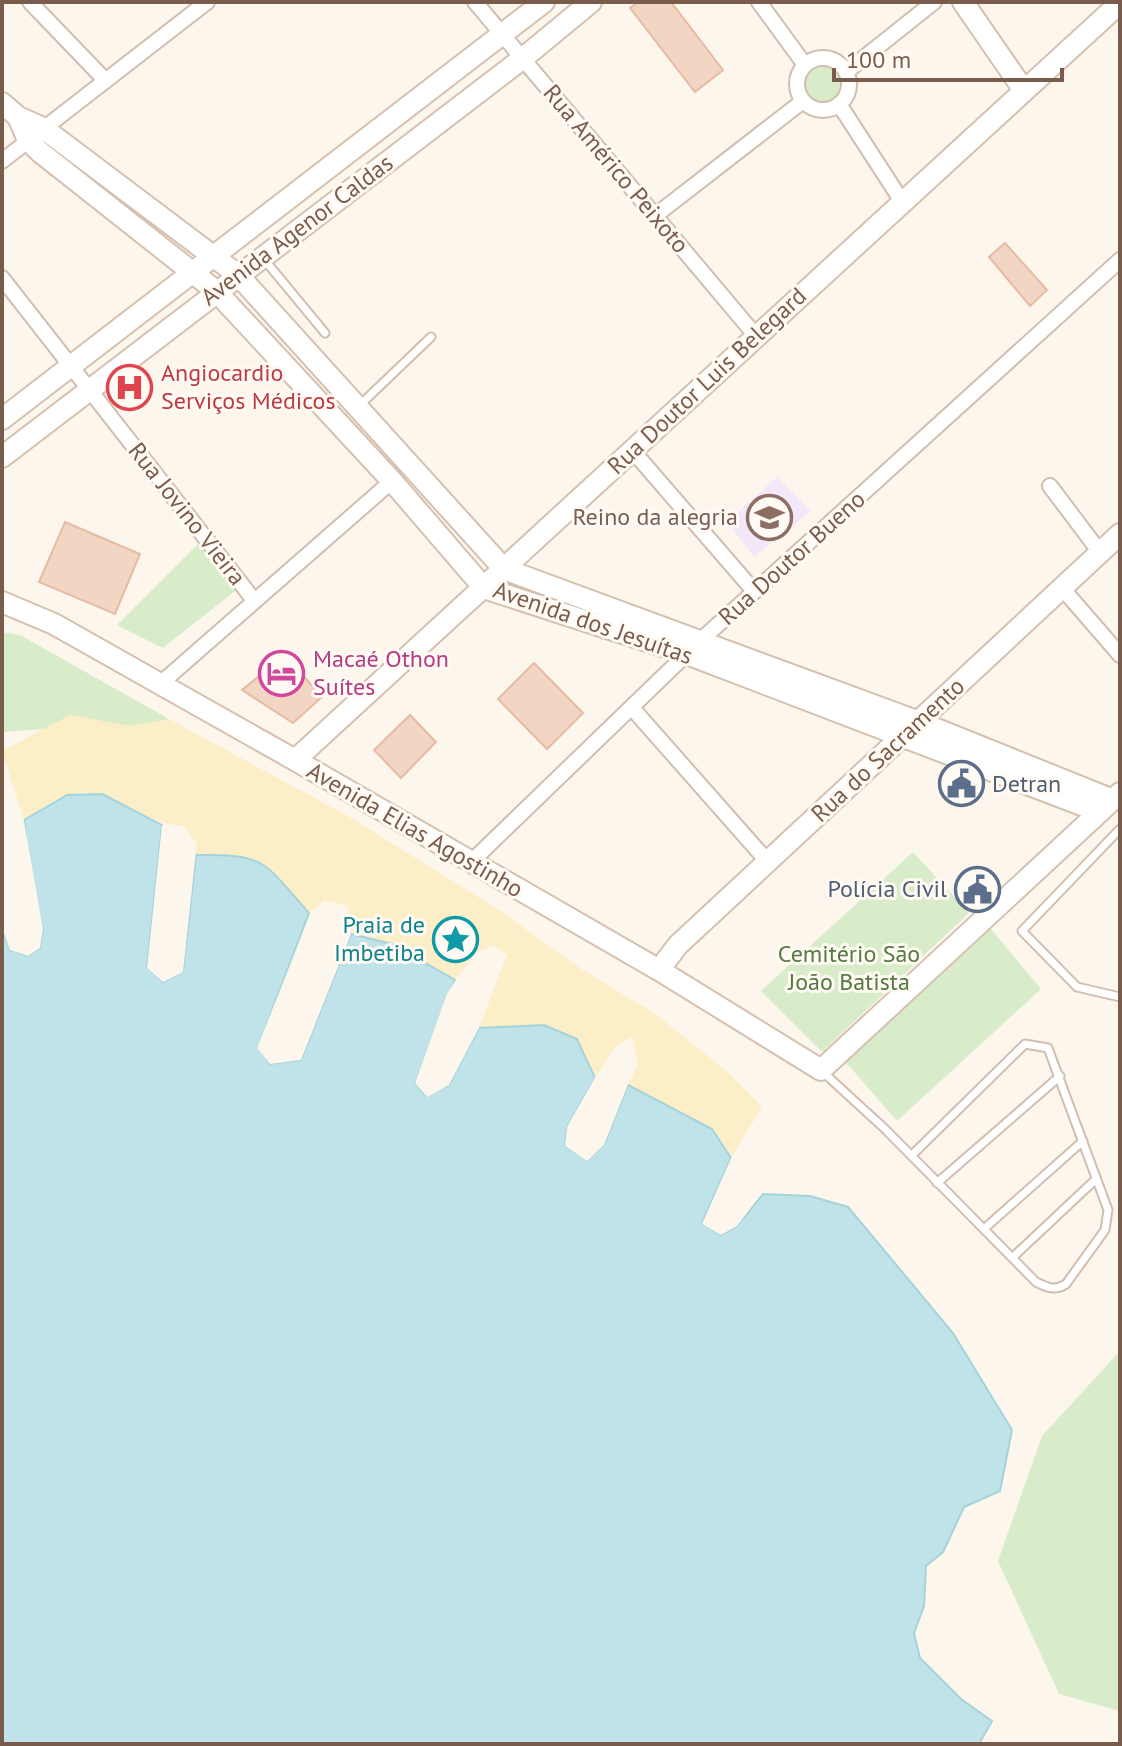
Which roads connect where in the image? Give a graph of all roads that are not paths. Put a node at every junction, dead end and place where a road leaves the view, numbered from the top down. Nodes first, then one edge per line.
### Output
1 (30, 2) edge
2 (207, 2) edge
3 (475, 2) edge
4 (544, 2) edge
5 (591, 2) edge
6 (759, 2) edge
7 (934, 2) edge
8 (963, 2) edge
9 (1120, 3) edge
10 (503, 36) junction
11 (522, 59) junction
12 (805, 65) junction
13 (846, 72) junction
14 (105, 80) junction
15 (1023, 89) junction
16 (803, 101) junction
17 (2, 103) edge
18 (839, 104) junction
19 (36, 134) junction
20 (372, 135) junction
21 (389, 160) junction
22 (2, 161) edge
23 (903, 203) junction
24 (656, 215) junction
25 (213, 256) junction
26 (262, 257) junction
27 (1120, 260) edge
28 (191, 273) junction
29 (238, 275) junction
30 (2, 278) edge
31 (216, 291) junction
32 (325, 333) dead end
33 (756, 336) junction
34 (431, 337) dead end
35 (71, 366) junction
36 (89, 389) junction
37 (357, 407) junction
38 (2, 419) edge
39 (632, 450) junction
40 (2, 457) edge
41 (392, 481) junction
42 (1050, 486) dead end
43 (1120, 534) edge
44 (1099, 551) junction
45 (504, 569) junction
46 (484, 588) junction
47 (1062, 588) junction
48 (754, 591) junction
49 (253, 599) junction
50 (2, 602) edge
51 (694, 647) junction
52 (1120, 655) edge
53 (160, 684) junction
54 (632, 708) junction
55 (919, 722) junction
56 (903, 737) junction
57 (295, 760) junction
58 (1111, 802) edge
59 (1120, 829) edge
60 (471, 862) junction
61 (768, 862) junction
62 (659, 970) junction
63 (1120, 997) edge
64 (821, 1070) junction
65 (1060, 1076) junction
66 (1083, 1141) junction
67 (912, 1155) junction
68 (1095, 1180) junction
69 (937, 1183) junction
70 (985, 1228) junction
71 (1013, 1257) junction

1 - 14 street
2 - 14 street
3 - 10 street, Rua Américo Peixoto
4 - 10 street, Avenida Agenor Caldas
5 - 11 street, Avenida Agenor Caldas
6 - 12 street
7 - 13 street
8 - 15 street
9 - 15 street, Rua Doutor Luis Belegard
10 - 11 street, Rua Américo Peixoto
10 - 20 street, Avenida Agenor Caldas
11 - 21 street, Avenida Agenor Caldas
11 - 24 street, Rua Américo Peixoto
12 - 13 street
12 - 16 street
13 - 18 street
14 - 19 street
15 - 23 street, Rua Doutor Luis Belegard
16 - 18 street
16 - 24 street
17 - 19 street, Avenida dos Jesuítas
18 - 23 street
19 - 22 street
19 - 25 street, Avenida dos Jesuítas
19 - 28 street, Avenida dos Jesuítas
20 - 21 street
20 - 25 street, Avenida Agenor Caldas
21 - 26 street, Avenida Agenor Caldas
23 - 33 street, Rua Doutor Luis Belegard
24 - 33 street, Rua Américo Peixoto
25 - 28 street, Avenida Agenor Caldas
25 - 29 street, Avenida dos Jesuítas
26 - 29 street, Avenida Agenor Caldas
26 - 32 lane
27 - 48 street, Rua Doutor Bueno
28 - 31 street, Avenida dos Jesuítas
28 - 35 street, Avenida Agenor Caldas
29 - 31 street, Avenida Agenor Caldas
29 - 37 street, Avenida dos Jesuítas
30 - 35 street, Rua Jovino Vieira
31 - 36 street, Avenida Agenor Caldas
31 - 41 street, Avenida dos Jesuítas
33 - 39 street, Rua Doutor Luis Belegard
34 - 37 lane
35 - 36 street, Rua Jovino Vieira
35 - 38 street, Avenida Agenor Caldas
36 - 40 street, Avenida Agenor Caldas
36 - 49 street, Rua Jovino Vieira
37 - 45 street, Avenida dos Jesuítas
39 - 45 street, Rua Doutor Luis Belegard
39 - 48 street
41 - 46 street, Avenida dos Jesuítas
41 - 49 street
42 - 44 street
43 - 44 street, Rua do Sacramento
44 - 47 street, Rua do Sacramento
45 - 46 street, Rua Doutor Luis Belegard
45 - 51 street, Avenida dos Jesuítas
46 - 51 street, Avenida dos Jesuítas
46 - 57 street, Rua Doutor Luis Belegard
47 - 52 street
47 - 55 street, Rua do Sacramento
48 - 51 street, Rua Doutor Bueno
49 - 53 street
50 - 53 street, Avenida Elias Agostinho
51 - 54 street, Rua Doutor Bueno
51 - 55 street, Avenida dos Jesuítas
51 - 56 street, Avenida dos Jesuítas
53 - 57 street, Avenida Elias Agostinho
54 - 60 street, Rua Doutor Bueno
54 - 61 street
55 - 56 street, Rua do Sacramento
55 - 58 street, Avenida dos Jesuítas
56 - 58 street, Avenida dos Jesuítas
56 - 61 street, Rua do Sacramento
57 - 60 street, Avenida Elias Agostinho
58 - 64 street
59 - 63 lane
60 - 62 street, Avenida Elias Agostinho
61 - 62 street, Rua do Sacramento
62 - 64 street, Avenida Elias Agostinho
64 - 67 lane
65 - 66 lane
65 - 67 lane
65 - 69 lane
66 - 68 lane
66 - 70 lane
67 - 69 lane
68 - 71 lane
68 - 71 lane
69 - 70 lane
70 - 71 lane

